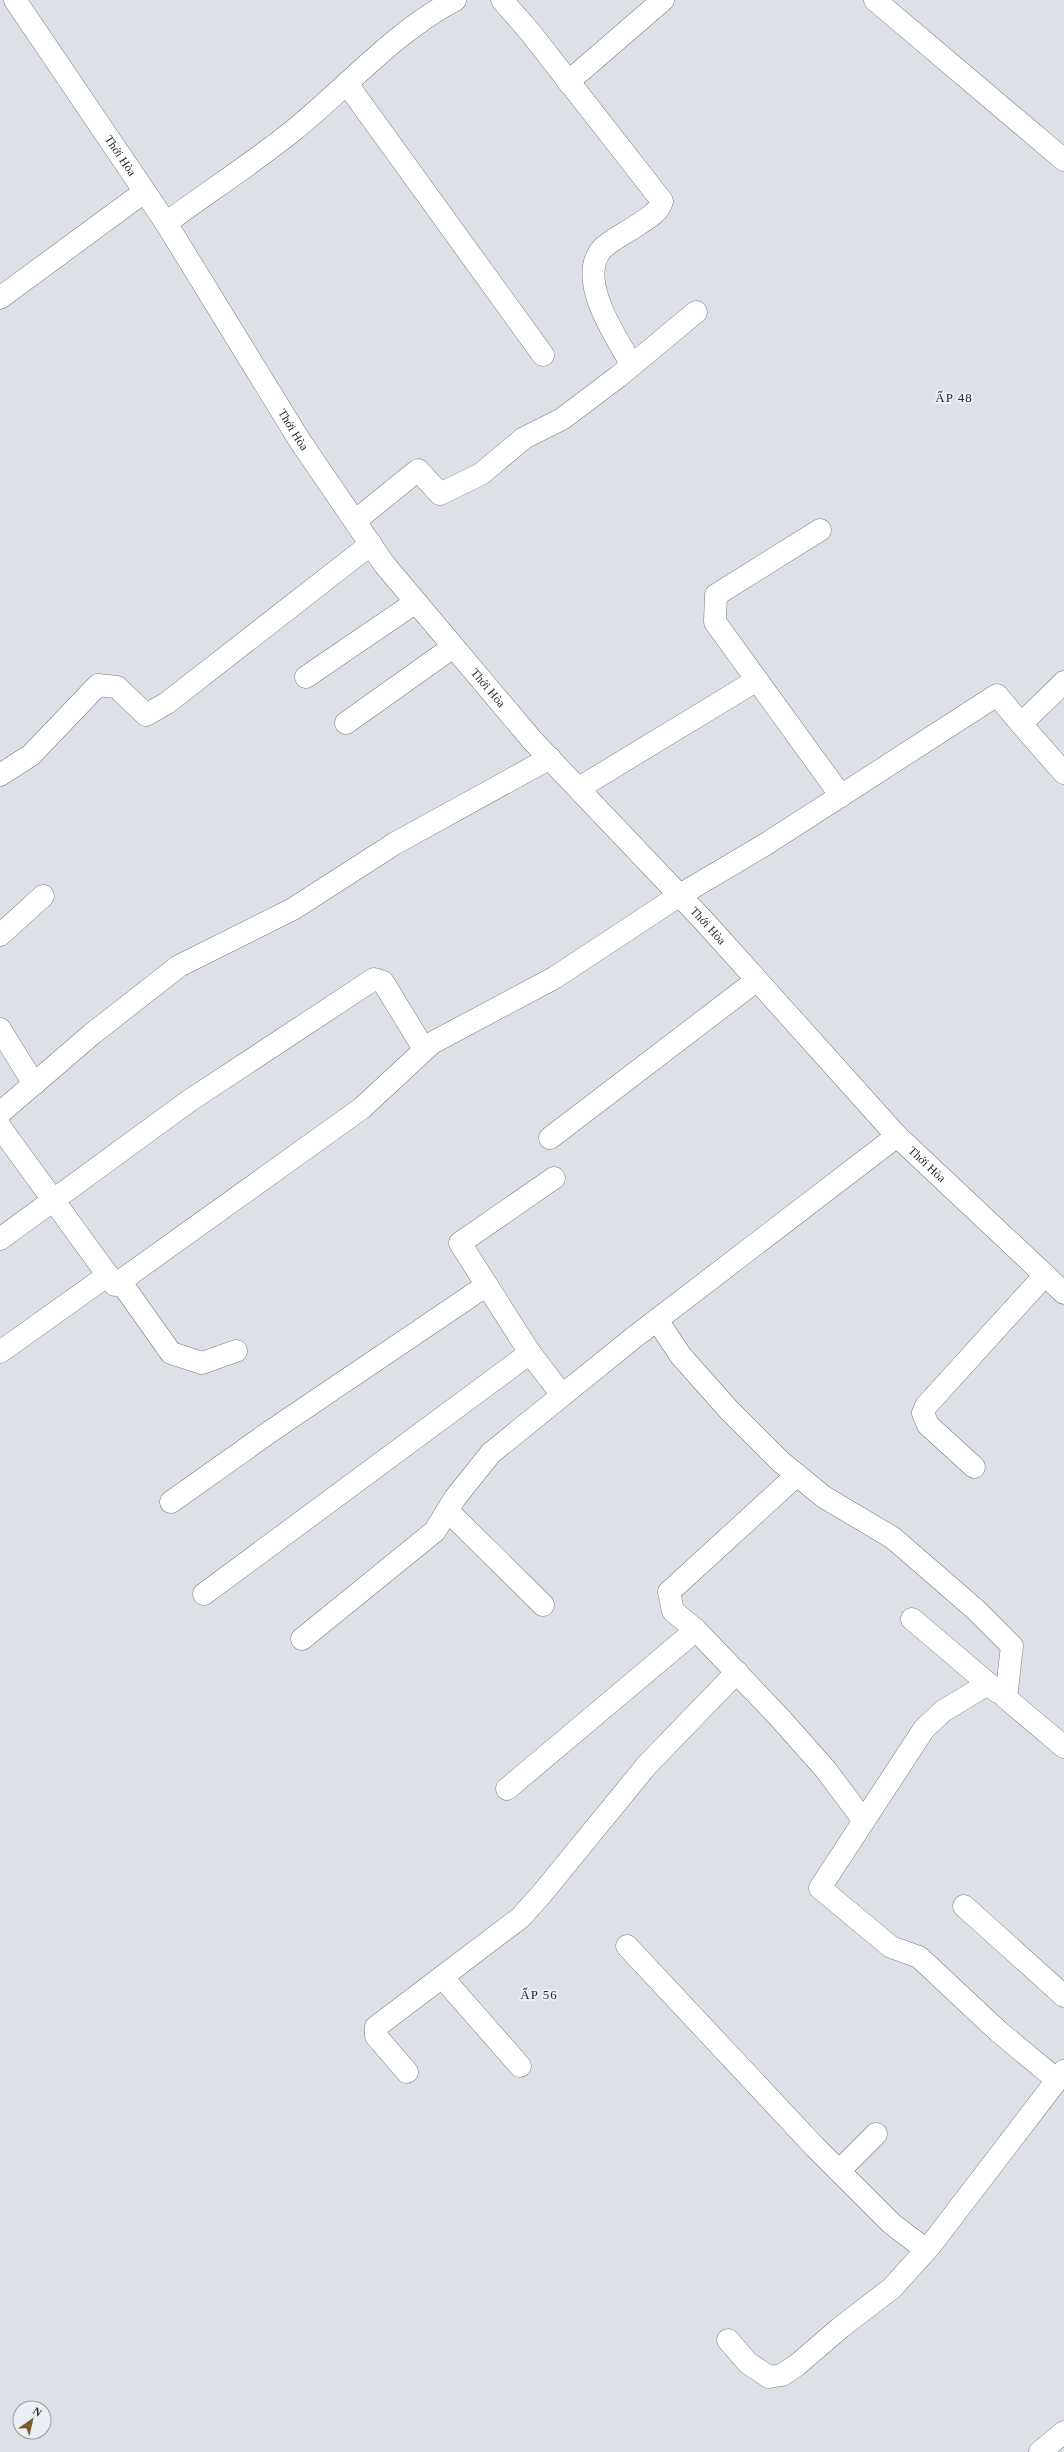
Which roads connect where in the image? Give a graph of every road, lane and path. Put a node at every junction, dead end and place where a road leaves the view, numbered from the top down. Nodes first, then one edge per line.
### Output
1 (16, 0) edge
2 (455, 0) edge
3 (663, 0) edge
4 (875, 0) edge
5 (506, 1) edge
6 (568, 82) junction
7 (346, 84) junction
8 (1064, 160) edge
9 (144, 192) junction
10 (166, 223) junction
11 (0, 298) edge
12 (696, 312) dead end
13 (543, 355) dead end
14 (632, 365) junction
15 (355, 521) junction
16 (820, 530) dead end
17 (371, 544) junction
18 (416, 602) junction
19 (453, 647) junction
20 (306, 677) dead end
21 (757, 680) junction
22 (1064, 682) edge
23 (346, 723) dead end
24 (1021, 724) junction
25 (550, 758) junction
26 (1064, 773) edge
27 (0, 775) edge
28 (579, 788) junction
29 (842, 796) junction
30 (680, 895) junction
31 (43, 896) dead end
32 (0, 935) edge
33 (757, 980) junction
34 (0, 1029) edge
35 (424, 1049) junction
36 (34, 1084) junction
37 (0, 1113) edge
38 (0, 1127) edge
39 (897, 1136) junction
40 (550, 1138) dead end
41 (554, 1178) dead end
42 (53, 1199) junction
43 (0, 1239) edge
44 (1045, 1275) junction
45 (114, 1278) junction
46 (487, 1285) junction
47 (1064, 1293) edge
48 (657, 1320) junction
49 (236, 1351) dead end
50 (0, 1352) edge
51 (530, 1353) junction
52 (562, 1395) junction
53 (974, 1467) dead end
54 (797, 1475) junction
55 (172, 1502) dead end
56 (448, 1511) junction
57 (204, 1594) dead end
58 (543, 1605) dead end
59 (912, 1620) dead end
60 (696, 1630) junction
61 (302, 1639) dead end
62 (737, 1672) junction
63 (988, 1684) junction
64 (1006, 1698) junction
65 (1064, 1747) edge
66 (507, 1789) dead end
67 (864, 1821) junction
68 (964, 1906) dead end
69 (627, 1946) dead end
70 (442, 1977) junction
71 (1064, 1996) edge
72 (520, 2066) dead end
73 (407, 2072) dead end
74 (1061, 2076) edge
75 (876, 2134) dead end
76 (839, 2171) junction
77 (930, 2246) junction
78 (728, 2340) dead end
79 (1064, 2432) edge
80 (1040, 2452) edge

1 - 9 street, Thới Hòa
2 - 7 street
3 - 6 street
4 - 8 street
5 - 6 street
6 - 14 street
7 - 10 street
7 - 13 street
9 - 10 street, Thới Hòa
9 - 11 street
10 - 15 street, Thới Hòa
12 - 14 street
14 - 15 street
15 - 17 street, Thới Hòa
16 - 21 street
17 - 18 street, Thới Hòa
17 - 27 street
18 - 19 street, Thới Hòa
18 - 20 street
19 - 23 street
19 - 25 street, Thới Hòa
21 - 28 street
21 - 29 street
22 - 24 street
24 - 26 street
24 - 29 street
25 - 28 street, Thới Hòa
25 - 36 street
28 - 30 street, Thới Hòa
29 - 30 street
30 - 33 street, Thới Hòa
30 - 35 street
31 - 32 street
33 - 39 street, Thới Hòa
33 - 40 street
34 - 36 street
35 - 42 street
35 - 45 street
36 - 37 street
38 - 42 street
39 - 44 street, Thới Hòa
39 - 48 street
41 - 46 street
42 - 43 street
42 - 45 street
44 - 47 street, Thới Hòa
44 - 53 street
45 - 49 street
45 - 50 street
46 - 51 street
46 - 55 street
48 - 52 street
48 - 54 street
51 - 52 street
51 - 57 street
52 - 56 street
54 - 60 street
54 - 64 street
56 - 58 street
56 - 61 street
59 - 63 street
60 - 62 street
60 - 66 street
62 - 67 street
62 - 70 street
63 - 64 street
63 - 67 street
64 - 65 street
67 - 74 street
68 - 71 street
69 - 76 street
70 - 72 street
70 - 73 street
74 - 77 street
75 - 76 street
76 - 77 street
77 - 78 street
79 - 80 street

